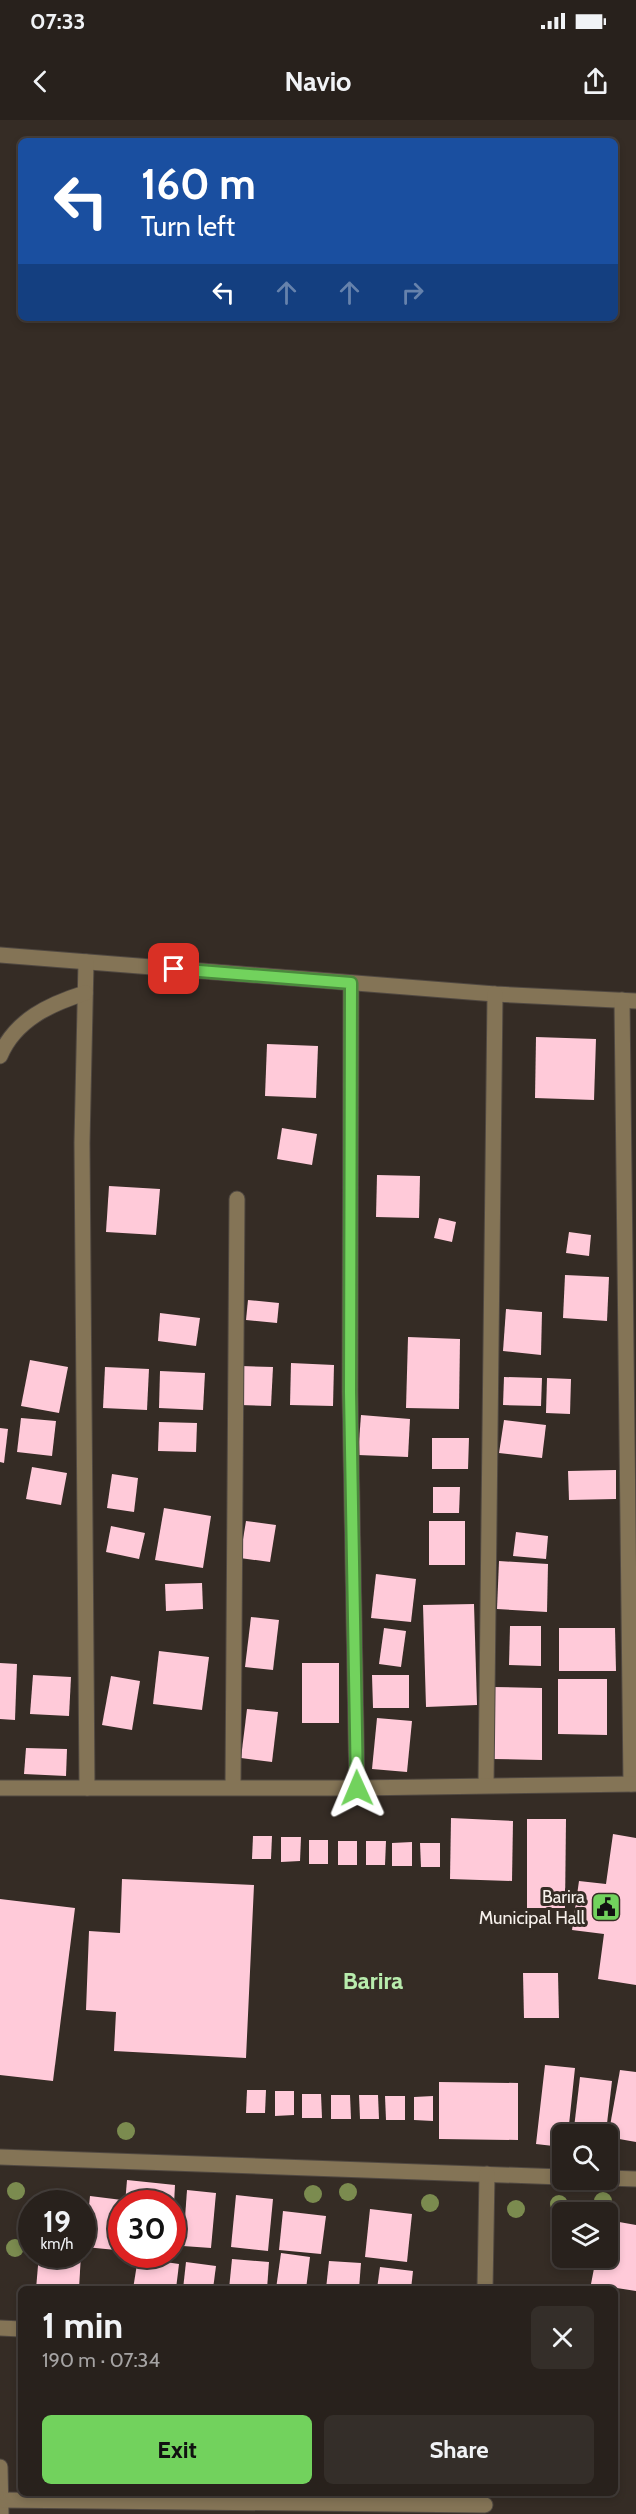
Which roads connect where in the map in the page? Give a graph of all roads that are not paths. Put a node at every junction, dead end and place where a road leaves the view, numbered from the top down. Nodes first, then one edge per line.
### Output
1 (0, 955) edge
2 (86, 962) junction
3 (351, 983) junction
4 (85, 993) junction
5 (495, 994) junction
6 (629, 1000) edge
7 (0, 1056) edge
8 (237, 1198) dead end
9 (634, 1784) edge
10 (486, 1785) junction
11 (233, 1787) junction
12 (0, 1788) edge
13 (87, 1788) junction
14 (357, 1788) junction
15 (0, 2157) edge
16 (487, 2174) junction
17 (552, 2177) edge
18 (618, 2178) edge
19 (636, 2179) edge
20 (484, 2286) edge
21 (0, 2328) edge
22 (18, 2329) edge
23 (0, 2467) edge
24 (0, 2500) edge
25 (486, 2504) edge
26 (0, 2514) edge

1 - 2 street
2 - 3 street
2 - 4 street
3 - 5 street
3 - 14 street
4 - 7 street
4 - 13 street
5 - 6 street
5 - 10 street
6 - 9 street
8 - 11 street
9 - 10 street
10 - 14 street
11 - 13 street
11 - 14 street
12 - 13 street
15 - 16 street
16 - 17 street
16 - 20 street
18 - 19 street
21 - 22 street
23 - 24 street
24 - 25 street
24 - 26 street

